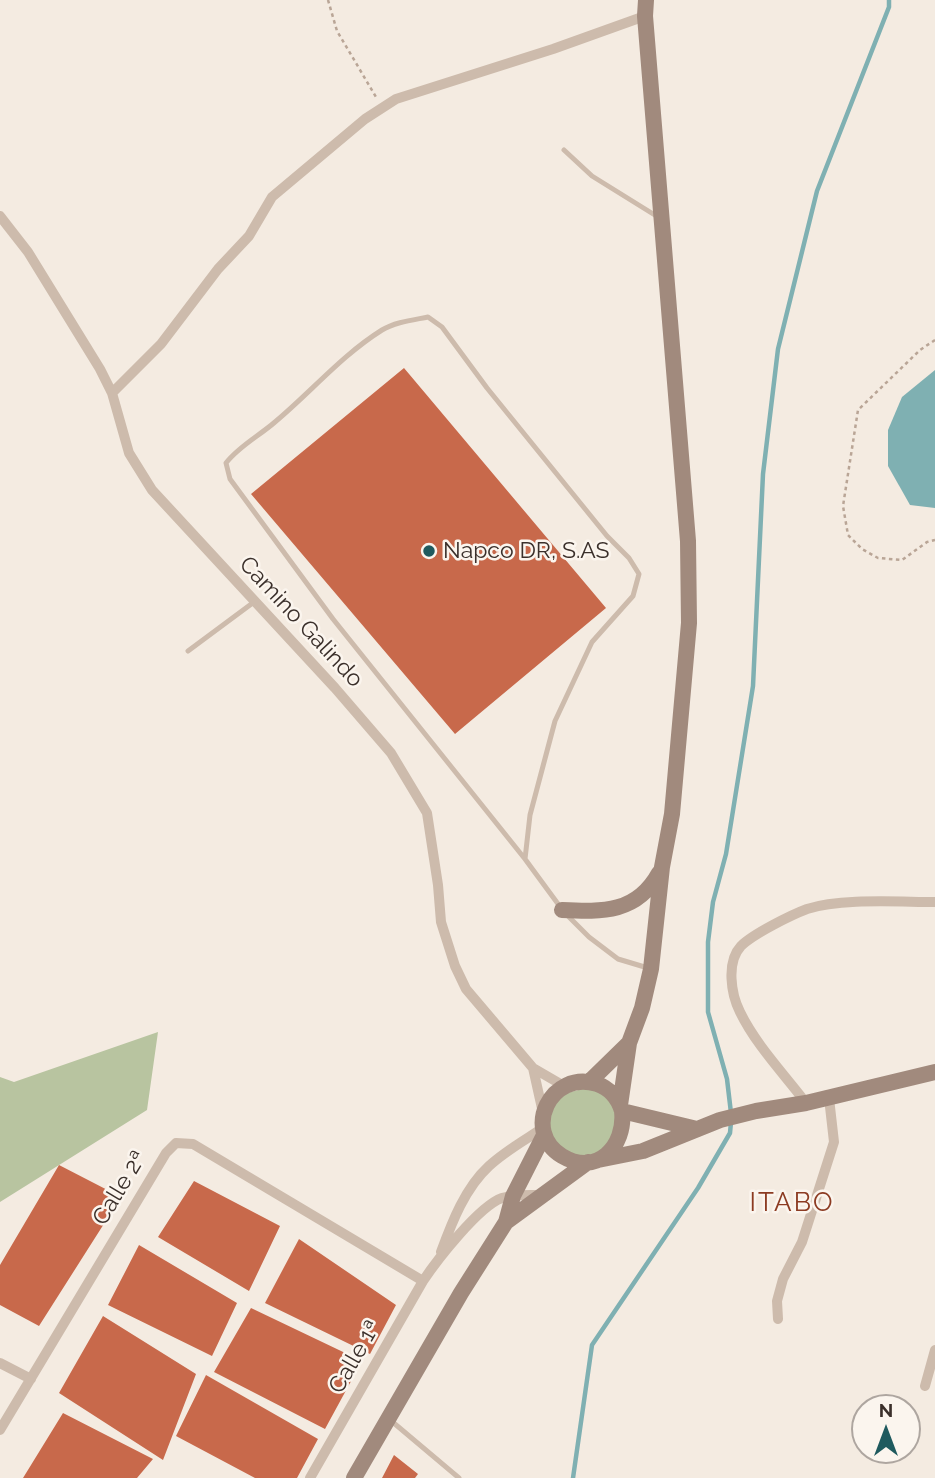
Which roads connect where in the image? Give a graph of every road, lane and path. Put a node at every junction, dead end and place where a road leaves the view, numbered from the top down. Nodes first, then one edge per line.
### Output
1 (328, 0) edge
2 (646, 8) edge
3 (382, 108) junction
4 (564, 150) dead end
5 (0, 216) edge
6 (661, 219) junction
7 (935, 340) edge
8 (111, 393) junction
9 (935, 540) edge
10 (254, 602) junction
11 (188, 651) dead end
12 (525, 859) junction
13 (662, 867) junction
14 (935, 902) edge
15 (562, 910) junction
16 (651, 969) junction
17 (629, 1043) junction
18 (533, 1068) junction
19 (935, 1072) edge
20 (589, 1082) junction
21 (564, 1086) junction
22 (829, 1098) junction
23 (806, 1103) junction
24 (621, 1108) junction
25 (543, 1126) junction
26 (697, 1129) junction
27 (593, 1161) junction
28 (541, 1195) junction
29 (513, 1196) junction
30 (506, 1222) junction
31 (438, 1258) junction
32 (423, 1280) junction
33 (778, 1320) dead end
34 (935, 1350) edge
35 (0, 1363) edge
36 (31, 1379) junction
37 (925, 1386) dead end
38 (389, 1418) junction
39 (0, 1430) edge
40 (310, 1478) edge
41 (354, 1478) edge
42 (459, 1478) edge

1 - 3 path
2 - 3 street
2 - 6 main road
3 - 8 street
4 - 6 lane
5 - 8 street, Camino Galindo
6 - 13 main road
7 - 9 path
8 - 10 street, Camino Galindo
10 - 11 lane
10 - 18 street, Camino Galindo
12 - 12 lane
12 - 15 lane
13 - 15 main road
13 - 16 main road
14 - 23 street
15 - 16 lane
16 - 17 main road
17 - 20 main road
17 - 24 main road
18 - 21 street, Camino Galindo
18 - 25 street, Camino Galindo
19 - 22 main road
20 - 21 main road
20 - 24 main road
21 - 25 main road
22 - 23 main road
22 - 33 street
23 - 26 main road
24 - 26 main road
24 - 27 main road
25 - 27 main road
25 - 29 main road
25 - 31 street, Calle 1ª
26 - 27 main road
27 - 28 main road
28 - 29 street, Calle 1ª
28 - 30 main road
29 - 30 main road
29 - 31 street, Calle 1ª
30 - 38 main road
31 - 32 street, Calle 1ª
32 - 36 street, Calle 2ª
32 - 40 street, Calle 1ª
34 - 37 street
35 - 36 street
36 - 39 street, Calle 2ª
38 - 41 main road
38 - 42 lane

